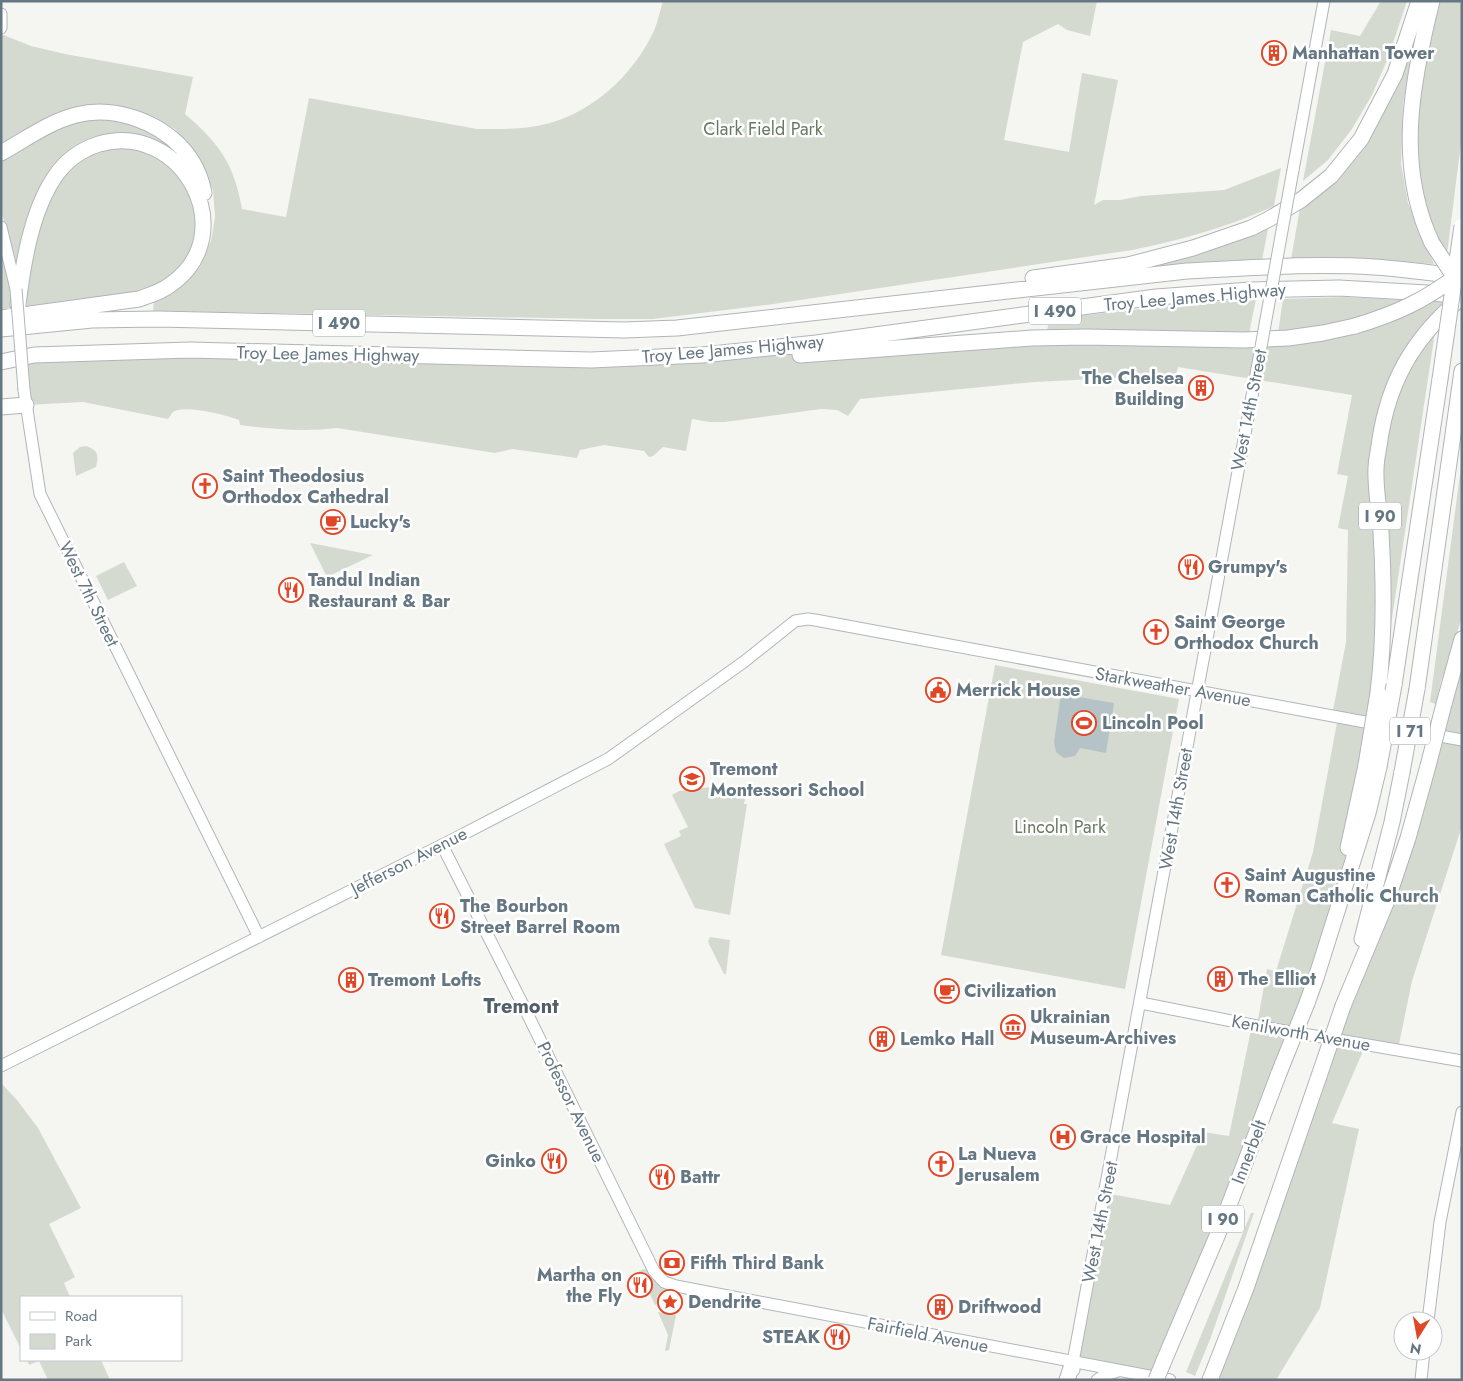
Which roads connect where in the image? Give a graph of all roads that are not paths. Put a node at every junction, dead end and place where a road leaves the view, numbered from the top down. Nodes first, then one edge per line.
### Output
1 (1324, 1) edge
2 (1419, 1) edge
3 (1432, 1) edge
4 (1, 14) edge
5 (1, 28) edge
6 (1, 153) edge
7 (205, 222) junction
8 (1462, 226) edge
9 (1, 228) edge
10 (1462, 272) edge
11 (1462, 277) edge
12 (1462, 287) edge
13 (18, 289) junction
14 (1462, 297) edge
15 (18, 307) joint
16 (1, 318) edge
17 (677, 328) junction
18 (1, 329) edge
19 (649, 357) junction
20 (1, 362) edge
21 (1462, 371) edge
22 (26, 405) junction
23 (1, 407) edge
24 (795, 621) joint
25 (1462, 639) edge
26 (1198, 691) junction
27 (1462, 740) edge
28 (1372, 766) junction
29 (442, 845) junction
30 (259, 937) junction
31 (1141, 1003) junction
32 (1343, 1006) junction
33 (1462, 1061) edge
34 (1, 1066) edge
35 (1462, 1112) edge
36 (687, 1288) joint
37 (1429, 1311) edge
38 (1423, 1361) edge
39 (1073, 1362) junction
40 (1120, 1370) junction
41 (1067, 1380) edge
42 (1075, 1380) edge
43 (1097, 1380) edge
44 (1156, 1380) edge
45 (1170, 1380) edge
46 (1210, 1380) edge
47 (1421, 1380) edge

1 - 26 street, West 14th Street, bridge
2 - 17 highway
3 - 12 highway, bridge
4 - 5 street
6 - 7 highway
7 - 13 highway
7 - 16 highway
8 - 28 highway, I 71, bridge
9 - 13 street
10 - 19 highway, bridge
11 - 17 highway, Troy Lee James Highway / I 490
13 - 15 highway, bridge
14 - 19 highway, Troy Lee James Highway / I 490
14 - 28 highway, I 90, bridge
15 - 22 street, West 7th Street, bridge
17 - 18 highway, Troy Lee James Highway / I 490
19 - 20 highway, Troy Lee James Highway / I 490
21 - 32 highway, I 71, bridge
22 - 23 highway
22 - 30 street, West 7th Street
24 - 26 street, Starkweather Avenue
24 - 29 street, Jefferson Avenue
25 - 32 highway, bridge
26 - 27 street, Starkweather Avenue
26 - 31 street, West 14th Street
28 - 44 highway, Innerbelt / I 90, bridge
29 - 30 street, Jefferson Avenue
29 - 36 street, Professor Avenue
30 - 34 street, Jefferson Avenue
31 - 33 street, Kenilworth Avenue
31 - 39 street, West 14th Street
32 - 46 highway, bridge
35 - 37 street
36 - 39 street, Fairfield Avenue
38 - 47 street
39 - 40 street, Fairfield Avenue
39 - 41 highway
39 - 42 street, West 14th Street
40 - 43 street
40 - 45 street, Fairfield Avenue

